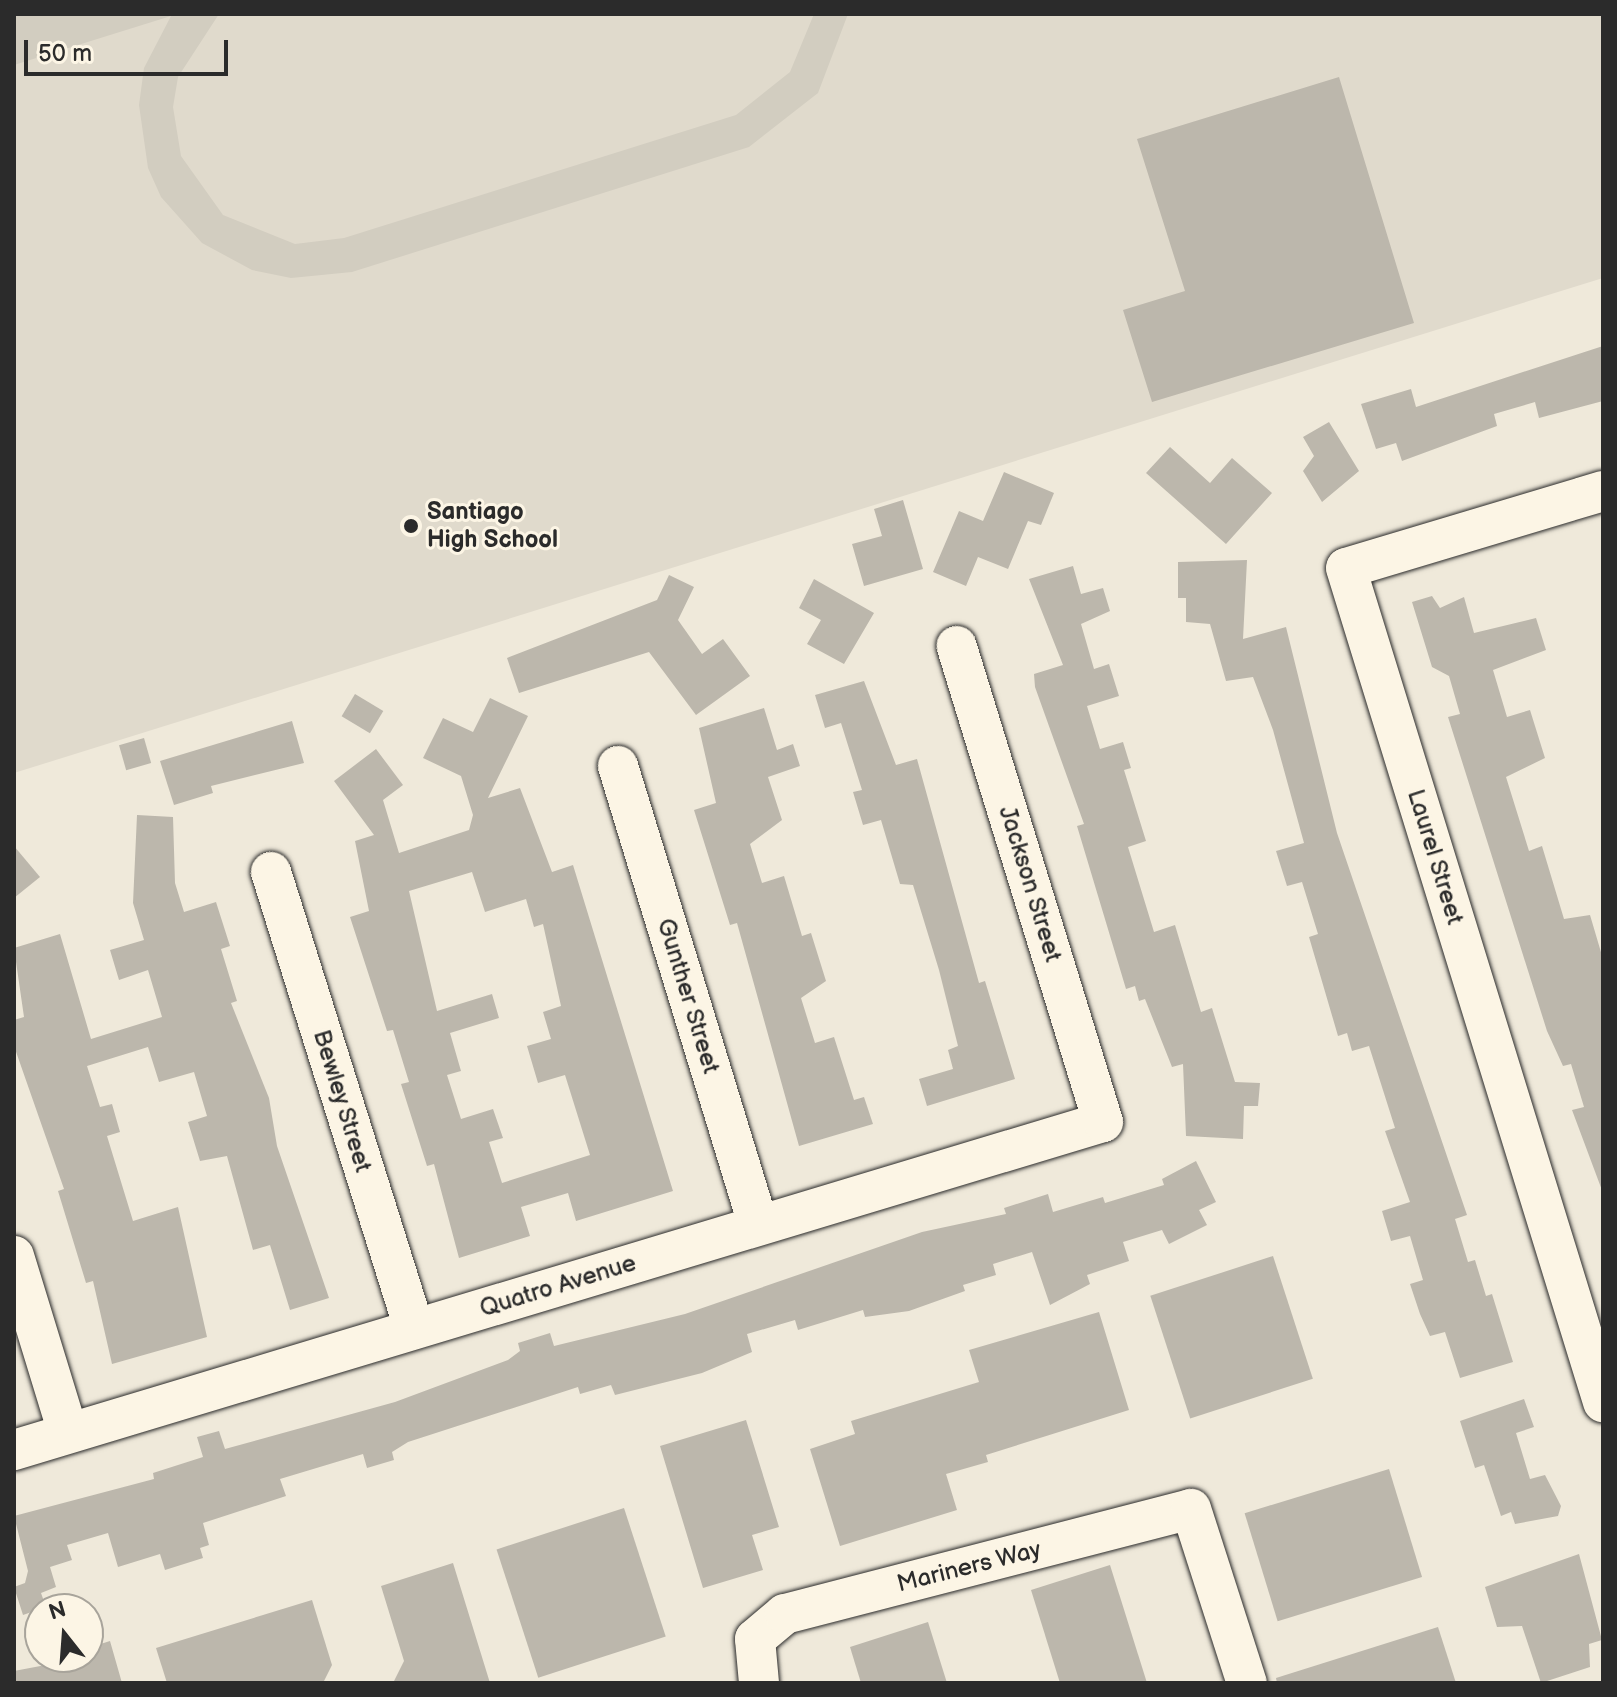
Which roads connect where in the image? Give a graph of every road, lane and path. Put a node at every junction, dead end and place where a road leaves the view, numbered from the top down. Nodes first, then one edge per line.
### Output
1 (1603, 491) edge
2 (957, 646) dead end
3 (618, 766) dead end
4 (271, 872) dead end
5 (1103, 1122) joint
6 (758, 1225) junction
7 (14, 1256) edge
8 (414, 1329) junction
9 (1603, 1402) edge
10 (68, 1433) junction
11 (14, 1450) edge
12 (759, 1683) edge
13 (1247, 1683) edge

1 - 9 street, Laurel Street
2 - 5 street, Jackson Street
3 - 6 street, Gunther Street
4 - 8 street, Bewley Street
5 - 6 street, Quatro Avenue
6 - 8 street, Quatro Avenue
7 - 10 street
8 - 10 street, Quatro Avenue
10 - 11 street, Quatro Avenue
12 - 13 street, Mariners Way

